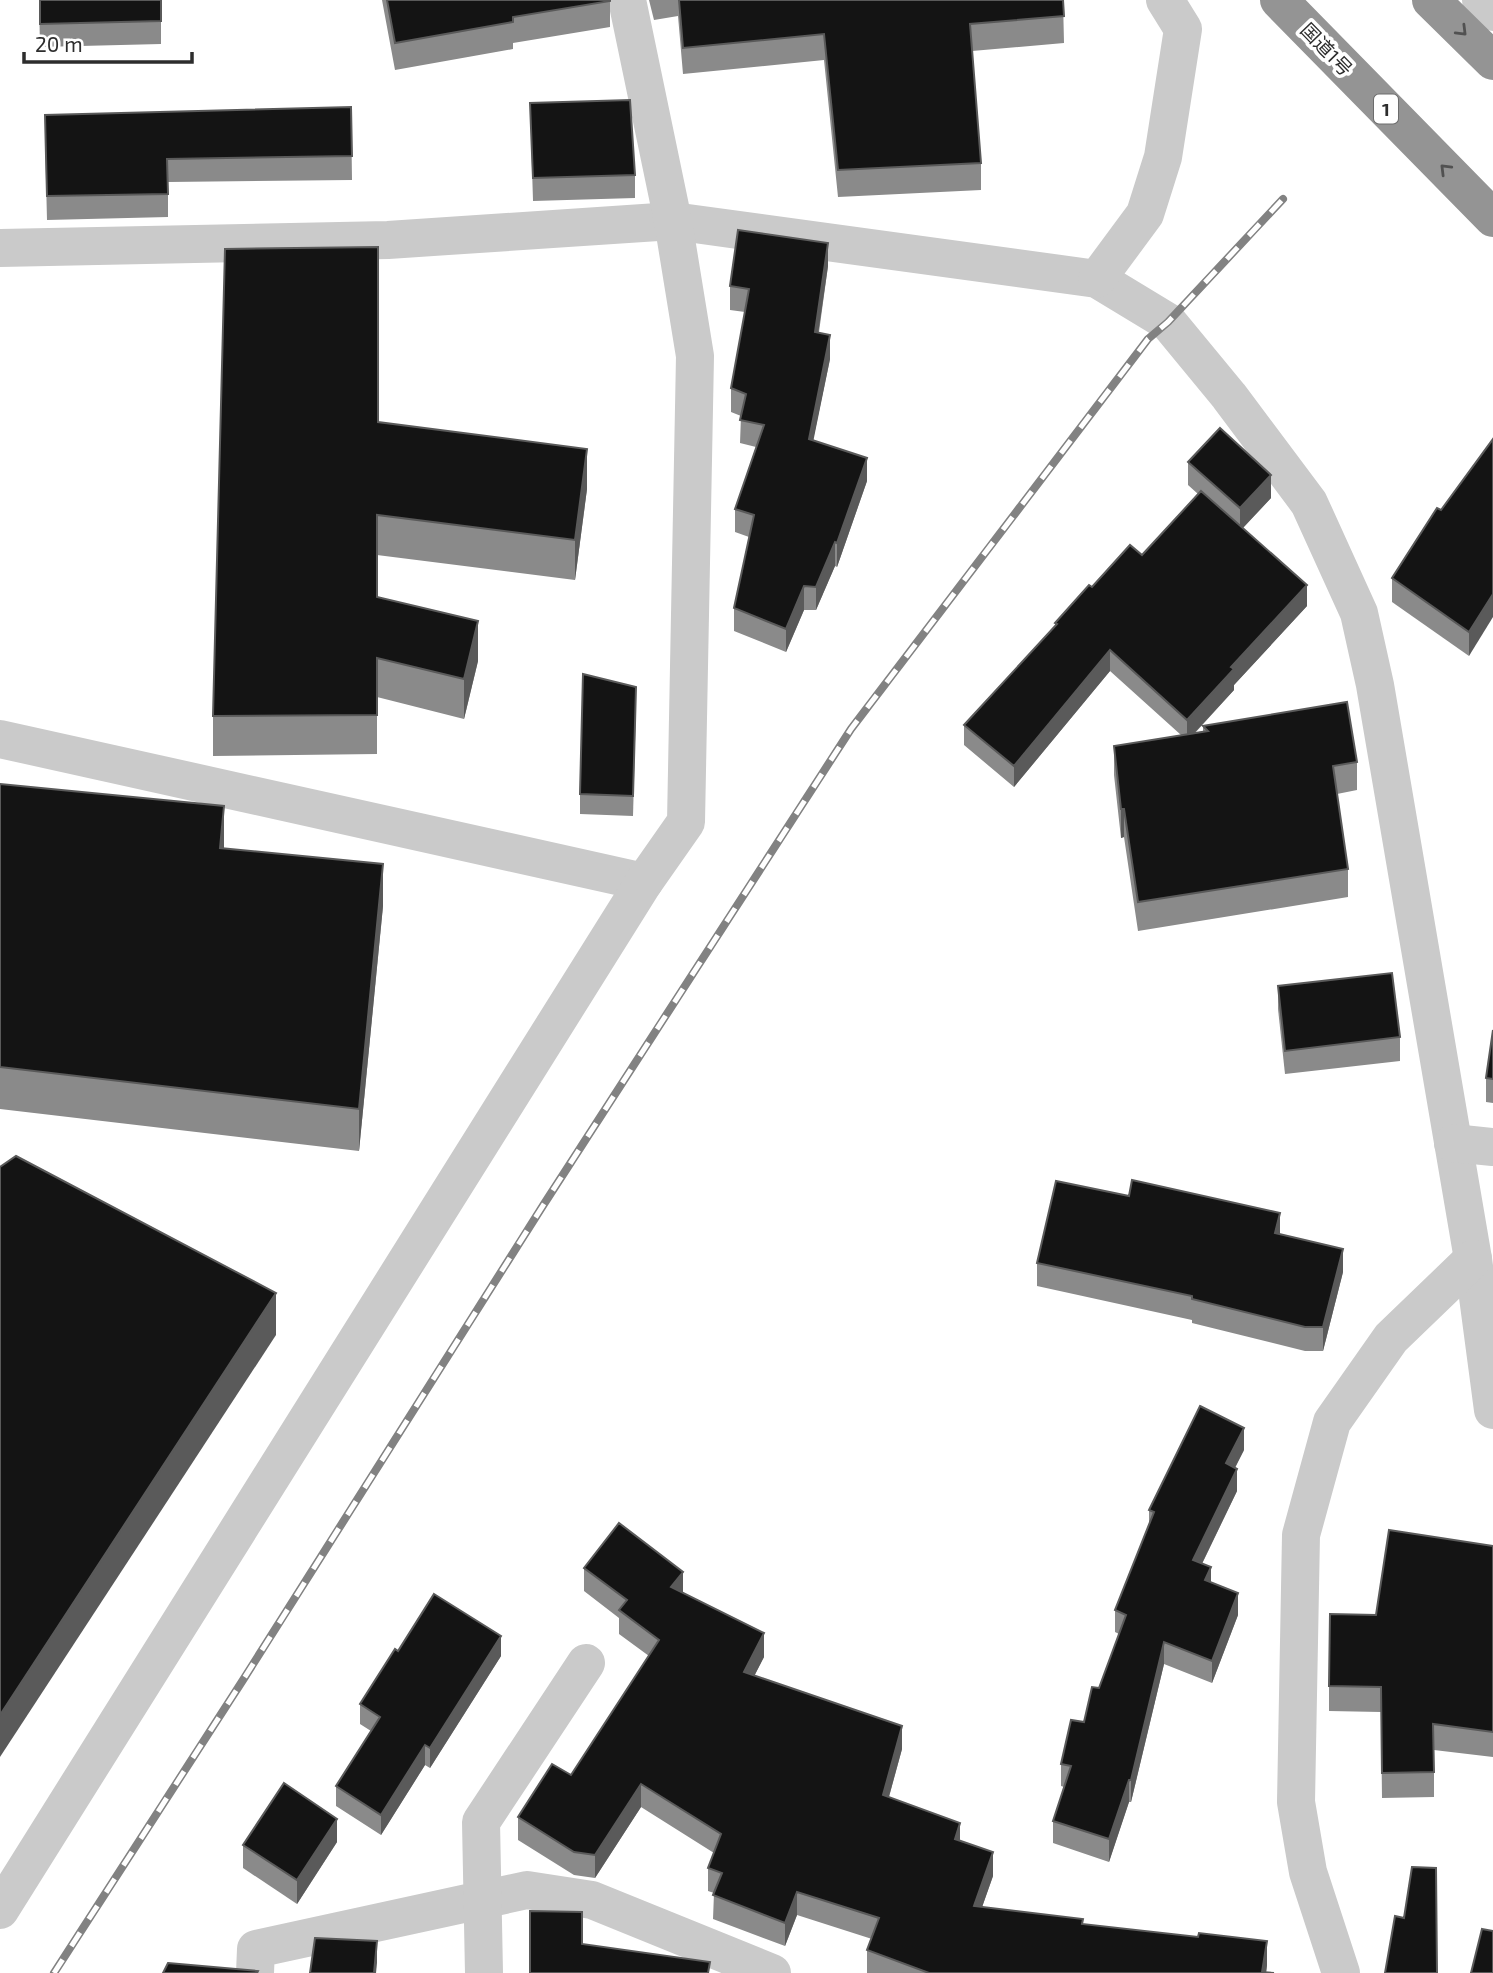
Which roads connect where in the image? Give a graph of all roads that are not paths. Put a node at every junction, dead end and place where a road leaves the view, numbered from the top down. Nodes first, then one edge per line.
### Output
1 (627, 0) edge
2 (1165, 0) edge
3 (1279, 0) edge
4 (1430, 0) edge
5 (1481, 0) edge
6 (1493, 12) edge
7 (1493, 61) edge
8 (1493, 218) edge
9 (673, 221) junction
10 (0, 248) edge
11 (1097, 279) junction
12 (0, 739) edge
13 (644, 881) junction
14 (1453, 1143) junction
15 (1493, 1147) edge
16 (1474, 1259) junction
17 (1493, 1410) edge
18 (586, 1663) dead end
19 (482, 1899) junction
20 (0, 1910) edge
21 (255, 1973) edge
22 (484, 1973) edge
23 (772, 1973) edge
24 (1341, 1973) edge

1 - 9 street
2 - 11 street
8 -> 3 highway, 国道1号 / 1, bridge
4 -> 7 highway, bridge
5 - 6 street
9 - 10 street
9 - 11 street
9 - 13 street
11 - 14 street
12 - 13 street
13 - 20 street
14 - 15 street
14 - 16 street
16 - 17 street
16 - 24 street
18 - 19 street
19 - 21 street
19 - 22 street
19 - 23 street

